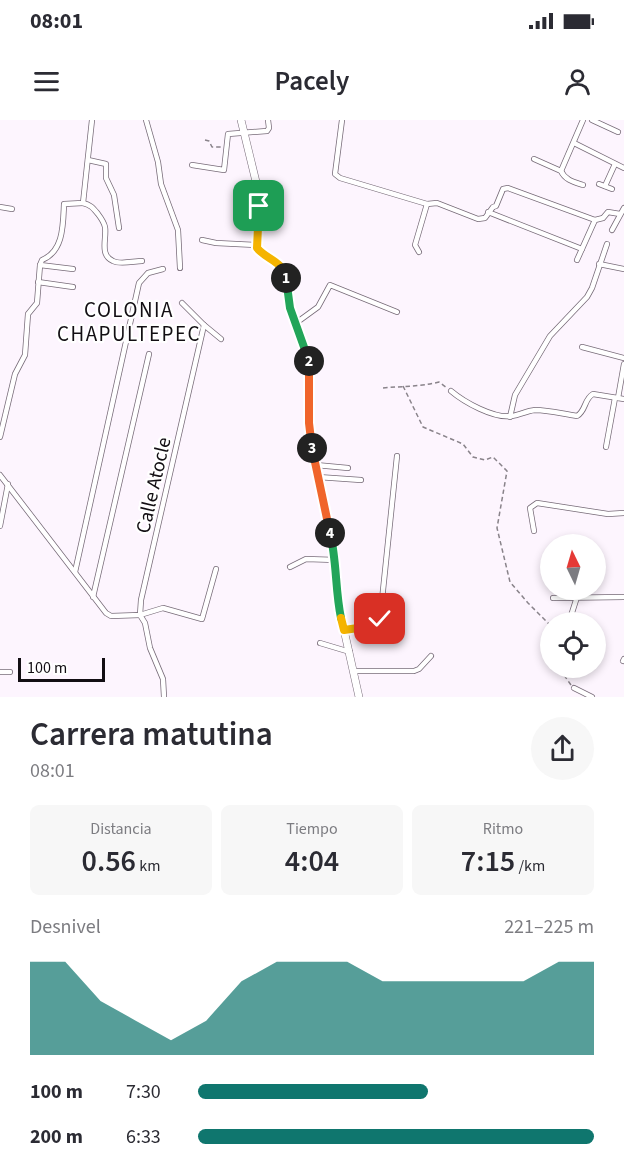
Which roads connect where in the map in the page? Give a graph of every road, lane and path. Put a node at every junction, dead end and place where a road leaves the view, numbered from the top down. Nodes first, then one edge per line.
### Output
1 (92, 120) edge
2 (146, 120) edge
3 (241, 120) edge
4 (268, 120) edge
5 (342, 120) edge
6 (583, 120) edge
7 (592, 120) edge
8 (618, 132) dead end
9 (245, 134) junction
10 (205, 140) dead end
11 (574, 143) junction
12 (227, 147) junction
13 (534, 159) dead end
14 (88, 160) junction
15 (615, 164) junction
16 (192, 165) dead end
17 (624, 168) edge
18 (561, 171) junction
19 (583, 185) dead end
20 (612, 189) dead end
21 (239, 192) dead end
22 (259, 194) junction
23 (83, 204) junction
24 (427, 204) junction
25 (0, 207) edge
26 (624, 208) edge
27 (12, 209) dead end
28 (488, 212) junction
29 (620, 214) junction
30 (595, 220) junction
31 (119, 228) dead end
32 (612, 230) dead end
33 (202, 240) dead end
34 (607, 244) dead end
35 (256, 245) junction
36 (582, 249) junction
37 (419, 252) dead end
38 (577, 260) dead end
39 (142, 261) dead end
40 (599, 264) junction
41 (40, 265) junction
42 (180, 268) dead end
43 (624, 268) edge
44 (73, 269) dead end
45 (163, 269) dead end
46 (38, 282) junction
47 (73, 287) dead end
48 (182, 303) dead end
49 (398, 312) dead end
50 (296, 323) junction
51 (204, 325) junction
52 (221, 339) dead end
53 (582, 347) dead end
54 (149, 354) dead end
55 (624, 358) edge
56 (624, 364) edge
57 (404, 386) junction
58 (383, 388) dead end
59 (451, 390) joint
60 (619, 398) edge
61 (510, 417) junction
62 (0, 437) edge
63 (606, 447) dead end
64 (397, 456) dead end
65 (316, 465) junction
66 (348, 468) dead end
67 (0, 475) edge
68 (318, 477) junction
69 (361, 480) dead end
70 (8, 484) junction
71 (624, 513) edge
72 (0, 526) edge
73 (534, 531) dead end
74 (336, 560) junction
75 (290, 567) dead end
76 (216, 569) dead end
77 (75, 572) junction
78 (93, 597) junction
79 (606, 597) edge
80 (624, 597) edge
81 (140, 615) junction
82 (540, 615) edge
83 (344, 630) junction
84 (320, 643) dead end
85 (350, 652) junction
86 (431, 656) dead end
87 (354, 671) junction
88 (0, 672) edge
89 (10, 672) dead end
90 (566, 678) edge
91 (574, 688) joint
92 (164, 697) edge
93 (359, 697) edge
94 (592, 697) edge

1 - 14 street
2 - 42 street
3 - 9 street
4 - 9 street
5 - 24 street
6 - 11 street
7 - 8 street
9 - 12 street
9 - 22 street
10 - 12 path
11 - 15 street
11 - 18 street
12 - 16 street
13 - 18 street
14 - 23 street
14 - 31 street
15 - 17 street
15 - 20 street
18 - 19 street
21 - 22 path
22 - 35 street
23 - 39 street
23 - 41 street
24 - 28 street
24 - 37 street
25 - 27 street
26 - 29 street
28 - 30 street
28 - 36 street
29 - 30 street
29 - 32 street
30 - 36 street
33 - 35 street
34 - 40 street
35 - 50 street
36 - 38 street
40 - 43 street
40 - 61 street
41 - 44 street
41 - 46 street
45 - 77 street
46 - 47 street
46 - 62 street
48 - 51 street
49 - 50 street
50 - 65 street
51 - 52 street
51 - 81 street, Calle Atocle
53 - 55 street
54 - 78 street
56 - 60 street
57 - 58 path
57 - 59 path
57 - 82 path
59 - 61 street
60 - 61 street
60 - 63 street
64 - 83 street
65 - 66 street
65 - 68 street
67 - 70 street
68 - 69 street
68 - 74 street
70 - 72 street
70 - 77 street
71 - 73 street
74 - 75 street
74 - 83 street
76 - 81 street
77 - 78 street
78 - 81 street
79 - 80 street
81 - 92 street, Calle Atocle
83 - 85 street
84 - 85 street
85 - 87 street
86 - 87 street
87 - 93 street
88 - 89 street
90 - 91 path
91 - 94 street

